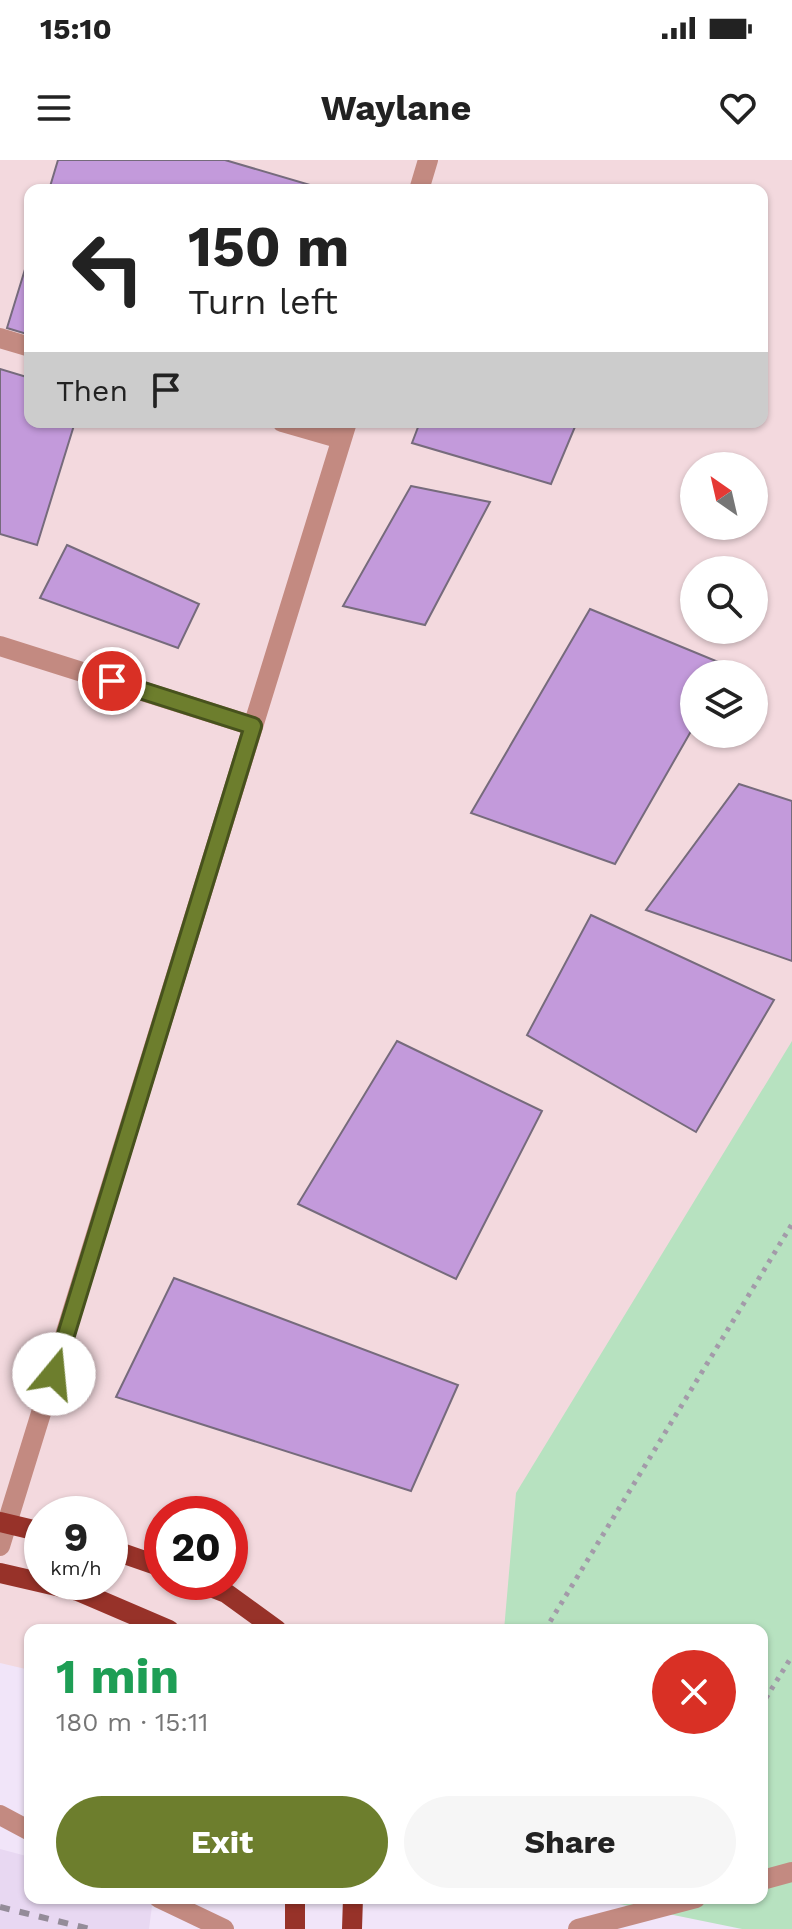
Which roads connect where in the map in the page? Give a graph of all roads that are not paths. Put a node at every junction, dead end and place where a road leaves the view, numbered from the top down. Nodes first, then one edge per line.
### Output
1 (428, 160) edge
2 (421, 184) edge
3 (0, 338) edge
4 (24, 345) edge
5 (323, 428) edge
6 (344, 431) edge
7 (0, 646) edge
8 (253, 726) junction
9 (4, 1523) edge
10 (24, 1528) edge
11 (0, 1546) edge
12 (0, 1573) edge
13 (236, 1600) edge
14 (155, 1624) edge
15 (269, 1624) edge
16 (0, 1815) edge
17 (24, 1828) edge
18 (792, 1872) edge
19 (768, 1878) edge
20 (172, 1904) edge
21 (295, 1904) edge
22 (353, 1904) edge
23 (673, 1904) edge
24 (224, 1929) edge
25 (295, 1929) edge
26 (352, 1929) edge
27 (578, 1929) edge

1 - 2 lane
3 - 4 lane
5 - 6 lane
6 - 8 lane
7 - 8 lane
8 - 9 lane
9 - 10 main road
9 - 11 lane
12 - 14 main road
13 - 15 main road
16 - 17 lane
18 - 19 lane
20 - 24 lane
21 - 25 main road
22 - 26 main road
23 - 27 lane

